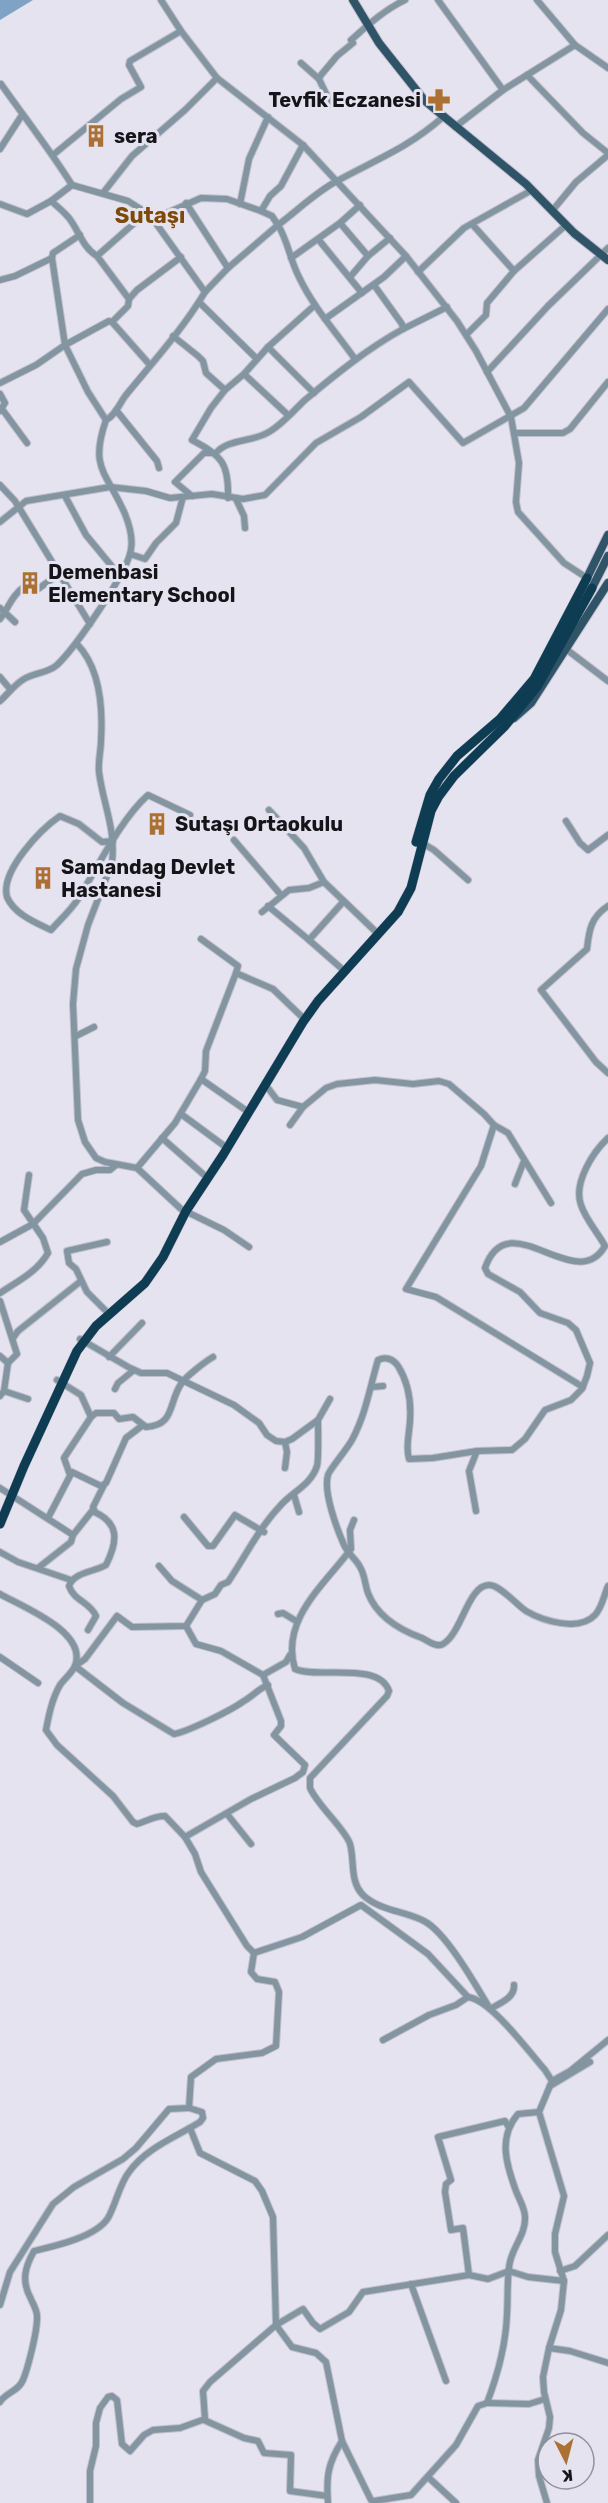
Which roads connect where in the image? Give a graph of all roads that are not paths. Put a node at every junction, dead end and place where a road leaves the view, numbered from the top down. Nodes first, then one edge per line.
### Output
1 (162, 0) edge
2 (353, 0) edge
3 (405, 0) edge
4 (438, 0) edge
5 (537, 0) edge
6 (368, 24) junction
7 (181, 31) junction
8 (575, 45) junction
9 (608, 58) edge
10 (301, 63) dead end
11 (602, 63) junction
12 (608, 68) edge
13 (527, 75) junction
14 (217, 78) junction
15 (319, 79) junction
16 (1, 84) edge
17 (503, 90) junction
18 (331, 104) dead end
19 (22, 115) junction
20 (268, 117) junction
21 (443, 117) junction
22 (455, 127) junction
23 (303, 145) junction
24 (0, 148) edge
25 (608, 154) edge
26 (53, 155) junction
27 (336, 181) junction
28 (72, 185) junction
29 (532, 190) junction
30 (103, 192) junction
31 (51, 201) junction
32 (186, 203) junction
33 (0, 204) edge
34 (240, 204) junction
35 (360, 204) junction
36 (552, 210) junction
37 (261, 211) junction
38 (150, 215) junction
39 (340, 223) junction
40 (472, 224) junction
41 (278, 225) junction
42 (566, 225) junction
43 (80, 235) junction
44 (390, 238) junction
45 (318, 239) junction
46 (606, 254) edge
47 (97, 256) junction
48 (368, 256) junction
49 (406, 256) junction
50 (181, 257) junction
51 (52, 258) junction
52 (291, 258) junction
53 (228, 267) junction
54 (514, 271) junction
55 (418, 272) junction
56 (350, 277) junction
57 (0, 280) edge
58 (374, 285) junction
59 (205, 292) junction
60 (362, 293) junction
61 (129, 299) junction
62 (199, 302) junction
63 (315, 305) junction
64 (447, 307) junction
65 (608, 309) edge
66 (325, 319) junction
67 (112, 322) junction
68 (403, 329) junction
69 (467, 334) junction
70 (173, 336) junction
71 (65, 345) junction
72 (268, 347) junction
73 (257, 359) junction
74 (355, 359) junction
75 (150, 365) junction
76 (487, 372) junction
77 (244, 374) junction
78 (608, 382) edge
79 (0, 383) edge
80 (225, 390) junction
81 (314, 393) junction
82 (0, 394) edge
83 (1, 410) edge
84 (116, 410) junction
85 (288, 415) junction
86 (511, 417) junction
87 (106, 420) junction
88 (514, 433) junction
89 (27, 443) dead end
90 (216, 453) junction
91 (159, 468) dead end
92 (0, 485) edge
93 (110, 487) junction
94 (65, 496) junction
95 (192, 496) junction
96 (183, 497) junction
97 (228, 498) junction
98 (236, 499) junction
99 (19, 507) junction
100 (0, 522) edge
101 (245, 528) dead end
102 (608, 535) edge
103 (130, 554) junction
104 (608, 556) edge
105 (59, 574) junction
106 (119, 575) junction
107 (587, 578) junction
108 (608, 583) edge
109 (592, 588) joint
110 (2, 610) edge
111 (0, 619) edge
112 (15, 622) dead end
113 (90, 624) junction
114 (77, 644) junction
115 (566, 649) junction
116 (0, 677) edge
117 (608, 681) edge
118 (10, 689) junction
119 (0, 701) edge
120 (511, 719) junction
121 (269, 810) dead end
122 (190, 816) dead end
123 (566, 821) dead end
124 (608, 835) edge
125 (234, 840) dead end
126 (113, 841) junction
127 (422, 843) junction
128 (468, 880) dead end
129 (324, 882) junction
130 (281, 895) junction
131 (343, 902) junction
132 (268, 906) junction
133 (608, 906) edge
134 (262, 912) dead end
135 (375, 931) junction
136 (201, 939) dead end
137 (309, 940) junction
138 (341, 968) junction
139 (236, 973) junction
140 (301, 1016) junction
141 (94, 1027) dead end
142 (76, 1036) junction
143 (608, 1073) edge
144 (201, 1079) junction
145 (265, 1084) junction
146 (303, 1107) junction
147 (244, 1109) junction
148 (181, 1114) junction
149 (290, 1125) dead end
150 (494, 1125) junction
151 (162, 1138) junction
152 (608, 1138) edge
153 (223, 1145) junction
154 (524, 1161) junction
155 (116, 1165) junction
156 (137, 1168) junction
157 (203, 1173) junction
158 (28, 1175) dead end
159 (515, 1184) dead end
160 (551, 1203) dead end
161 (183, 1210) junction
162 (33, 1224) junction
163 (0, 1242) edge
164 (107, 1242) dead end
165 (249, 1247) dead end
166 (81, 1281) junction
167 (0, 1293) edge
168 (0, 1301) edge
169 (105, 1310) junction
170 (142, 1323) dead end
171 (13, 1338) junction
172 (82, 1340) junction
173 (0, 1356) edge
174 (109, 1357) junction
175 (213, 1357) dead end
176 (8, 1363) junction
177 (134, 1370) junction
178 (182, 1381) junction
179 (60, 1382) junction
180 (383, 1386) dead end
181 (372, 1387) junction
182 (583, 1387) junction
183 (115, 1389) dead end
184 (2, 1394) edge
185 (28, 1399) dead end
186 (330, 1399) dead end
187 (91, 1417) junction
188 (318, 1420) junction
189 (143, 1425) junction
190 (285, 1442) junction
191 (477, 1451) junction
192 (318, 1464) junction
193 (285, 1468) dead end
194 (328, 1473) junction
195 (70, 1475) junction
196 (104, 1485) junction
197 (5, 1492) edge
198 (294, 1495) junction
199 (0, 1508) edge
200 (477, 1511) dead end
201 (95, 1512) junction
202 (299, 1512) dead end
203 (184, 1517) dead end
204 (48, 1518) junction
205 (354, 1520) dead end
206 (0, 1524) edge
207 (262, 1531) junction
208 (73, 1535) junction
209 (0, 1552) edge
210 (348, 1553) junction
211 (159, 1566) dead end
212 (38, 1568) junction
213 (71, 1580) junction
214 (608, 1586) edge
215 (0, 1594) edge
216 (202, 1600) junction
217 (278, 1614) dead end
218 (296, 1621) junction
219 (186, 1626) junction
220 (88, 1630) dead end
221 (291, 1654) junction
222 (0, 1657) edge
223 (75, 1666) junction
224 (262, 1675) junction
225 (38, 1683) dead end
226 (268, 1685) junction
227 (227, 1814) junction
228 (185, 1837) junction
229 (250, 1844) dead end
230 (254, 1953) junction
231 (514, 1985) dead end
232 (468, 1997) junction
233 (490, 2009) junction
234 (383, 2040) dead end
235 (608, 2040) edge
236 (590, 2061) dead end
237 (551, 2083) junction
238 (189, 2108) junction
239 (539, 2112) junction
240 (508, 2126) junction
241 (190, 2128) junction
242 (608, 2235) edge
243 (509, 2271) junction
244 (560, 2271) junction
245 (469, 2275) junction
246 (564, 2281) junction
247 (411, 2284) junction
248 (0, 2305) edge
249 (276, 2325) junction
250 (549, 2348) junction
251 (608, 2363) edge
252 (446, 2380) dead end
253 (545, 2399) junction
254 (0, 2402) edge
255 (487, 2403) junction
256 (204, 2420) junction
257 (342, 2440) junction
258 (428, 2477) junction
259 (328, 2500) edge
260 (90, 2503) edge
261 (456, 2503) edge
262 (547, 2503) edge

1 - 7 street
2 - 6 main road
3 - 6 street
4 - 17 street
5 - 8 street
6 - 15 street
6 - 21 main road
7 - 14 street
7 - 26 street
8 - 11 street
8 - 13 street
9 - 11 street
10 - 15 street
11 - 12 street
13 - 17 street
13 - 25 street
14 - 20 street
14 - 30 street
15 - 18 street
16 - 19 street
17 - 22 street
19 - 24 street
19 - 26 street
20 - 23 street
20 - 34 street
21 - 22 main road
21 - 27 street
22 - 29 main road
23 - 27 street
23 - 37 street
25 - 36 street
26 - 28 street
27 - 35 street
27 - 41 street
28 - 30 street
28 - 31 street
29 - 36 main road
29 - 40 street
30 - 38 street
31 - 33 street
31 - 43 street
32 - 34 street
32 - 38 street
32 - 53 street
34 - 37 street
35 - 39 street
35 - 44 street
36 - 42 main road
37 - 41 street
38 - 47 street
38 - 50 street
39 - 45 street
39 - 48 street
40 - 54 street
40 - 55 street
41 - 52 street
41 - 53 street
42 - 46 main road
42 - 54 street
43 - 47 street
43 - 51 street
44 - 48 street
44 - 49 street
45 - 52 street
45 - 56 street
46 - 76 street
47 - 61 street
48 - 56 street
49 - 55 street
49 - 58 street
50 - 59 street
50 - 61 street
51 - 57 street
51 - 71 street
52 - 63 street
53 - 59 street
54 - 69 street
55 - 64 street
56 - 60 street
58 - 60 street
58 - 68 street
59 - 62 street
60 - 66 street
61 - 67 street
62 - 70 street
62 - 73 street
63 - 66 street
63 - 72 street
64 - 68 street
64 - 69 street
65 - 86 street
66 - 74 street
67 - 71 street
67 - 75 street
68 - 74 street
69 - 76 street
70 - 75 street
70 - 80 street
71 - 79 street
71 - 87 street
72 - 73 street
72 - 81 street
73 - 77 street
74 - 81 street
75 - 84 street
76 - 86 street
77 - 80 street
77 - 85 street
78 - 88 street
80 - 90 street
81 - 85 street
82 - 83 street
83 - 89 street
84 - 87 street
84 - 91 street
85 - 90 street
86 - 88 street
86 - 98 street
87 - 93 street
88 - 107 street
90 - 95 street
90 - 97 street
92 - 99 street
93 - 94 street
93 - 96 street
93 - 103 street
94 - 99 street
94 - 106 street
95 - 96 street
95 - 97 street
96 - 103 street
97 - 98 street
98 - 101 street
99 - 100 street
99 - 105 street
102 - 107 main road
103 - 106 street
104 - 109 main road
105 - 110 street
105 - 113 street
106 - 113 street
107 - 135 highway
108 - 115 main road
109 - 120 highway
110 - 111 street
110 - 112 street
113 - 114 street
114 - 118 street
114 - 126 street
115 - 117 street
115 - 120 main road
116 - 118 street
118 - 119 street
120 - 127 highway
121 - 129 street
122 - 126 street
123 - 124 street
125 - 130 street
126 - 126 street
126 - 142 street
127 - 128 street
127 - 145 highway
129 - 130 street
129 - 131 street
130 - 132 street
131 - 135 street
131 - 137 street
132 - 134 street
132 - 137 street
133 - 143 street
135 - 138 highway
136 - 139 street
137 - 138 street
138 - 140 highway
139 - 140 street
139 - 144 street
140 - 147 highway
141 - 142 street
142 - 155 street
144 - 147 street
144 - 148 street
145 - 146 street
145 - 161 highway
146 - 149 street
146 - 150 street
147 - 153 highway
148 - 151 street
148 - 153 street
150 - 154 street
150 - 182 street
151 - 156 street
151 - 157 street
152 - 182 street
153 - 157 highway
154 - 159 street
154 - 160 street
155 - 156 street
155 - 162 street
156 - 161 street
157 - 161 highway
158 - 162 street
161 - 165 street
161 - 169 highway
161 - 172 highway
162 - 163 street
162 - 167 street
164 - 166 street
166 - 169 street
166 - 171 street
168 - 171 street
169 - 172 highway
170 - 174 street
171 - 176 street
172 - 174 street
172 - 179 highway
173 - 176 street
174 - 177 street
175 - 178 street
176 - 184 street
177 - 178 street
177 - 183 street
178 - 189 street
178 - 190 street
179 - 187 street
179 - 197 highway
180 - 181 street
181 - 191 street
181 - 194 street
182 - 191 street
184 - 185 street
186 - 188 street
187 - 189 street
187 - 195 street
188 - 190 street
188 - 192 street
189 - 196 street
190 - 193 street
191 - 200 street
192 - 194 street
192 - 198 street
194 - 210 street
195 - 196 street
195 - 204 street
196 - 201 street
197 - 199 highway
197 - 204 street
197 - 206 highway
198 - 202 street
198 - 207 street
201 - 208 street
201 - 213 street
203 - 207 street
204 - 208 street
205 - 210 street
207 - 216 street
208 - 212 street
209 - 212 street
210 - 214 street
210 - 218 street
211 - 216 street
212 - 213 street
213 - 220 street
215 - 223 street
216 - 219 street
217 - 218 street
218 - 221 street
219 - 223 street
219 - 224 street
221 - 224 street
221 - 233 street
222 - 225 street
223 - 226 street
223 - 228 street
224 - 226 street
226 - 227 street
227 - 228 street
227 - 229 street
228 - 230 street
230 - 232 street
230 - 238 street
231 - 233 street
232 - 233 street
232 - 234 street
233 - 237 street
235 - 237 street
236 - 237 street
237 - 239 street
238 - 241 street
238 - 248 street
239 - 240 street
239 - 244 street
240 - 243 street
240 - 245 street
241 - 249 street
241 - 254 street
242 - 244 street
243 - 245 street
243 - 246 street
243 - 255 street
244 - 246 street
245 - 247 street
246 - 250 street
247 - 249 street
247 - 252 street
249 - 256 street
249 - 257 street
250 - 251 street
250 - 253 street
253 - 255 street
253 - 262 street
255 - 258 street
256 - 259 street
256 - 260 street
257 - 258 street
257 - 259 street
258 - 261 street

